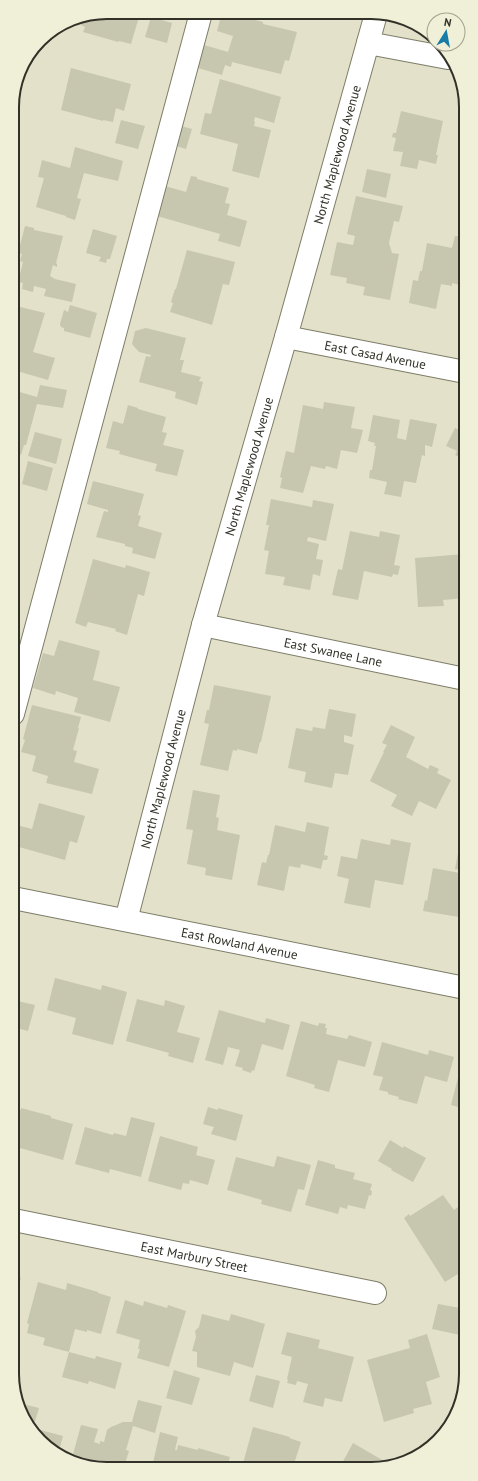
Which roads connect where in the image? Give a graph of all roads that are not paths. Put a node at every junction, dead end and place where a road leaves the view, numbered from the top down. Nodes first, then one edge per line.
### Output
1 (199, 19) edge
2 (375, 19) edge
3 (368, 43) junction
4 (443, 57) edge
5 (286, 337) junction
6 (459, 371) edge
7 (203, 625) junction
8 (459, 678) edge
9 (19, 692) edge
10 (19, 899) edge
11 (126, 920) junction
12 (459, 987) edge
13 (19, 1221) edge
14 (375, 1293) dead end

1 - 9 street
2 - 3 street, North Maplewood Avenue
3 - 4 street
3 - 5 street, North Maplewood Avenue
5 - 6 street, East Casad Avenue
5 - 7 street, North Maplewood Avenue
7 - 8 street, East Swanee Lane
7 - 11 street, North Maplewood Avenue
10 - 11 street, East Rowland Avenue
11 - 12 street, East Rowland Avenue
13 - 14 street, East Marbury Street

